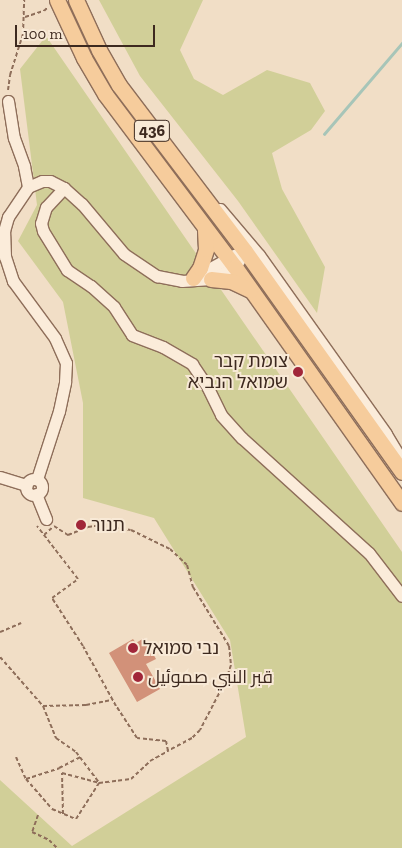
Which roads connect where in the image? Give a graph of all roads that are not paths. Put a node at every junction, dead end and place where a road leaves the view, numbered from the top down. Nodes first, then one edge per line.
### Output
1 (76, 0) edge
2 (53, 3) edge
3 (8, 101) road end
4 (28, 187) junction
5 (64, 188) junction
6 (196, 188) junction
7 (205, 228) junction
8 (245, 251) junction
9 (231, 262) junction
10 (187, 279) junction
11 (212, 279) junction
12 (252, 291) junction
13 (402, 461) edge
14 (402, 472) edge
15 (0, 477) edge
16 (37, 479) junction
17 (26, 485) junction
18 (36, 494) junction
19 (402, 503) edge
20 (42, 522) road end
21 (402, 596) edge

1 - 6 main road, 436
2 - 7 main road, 436
3 - 4 street
4 - 5 street
4 - 16 street
5 - 10 street
5 - 21 street
6 - 8 main road, 436
6 - 13 street
7 - 9 main road, 436
7 - 10 main road
8 - 9 street
8 - 14 main road, 436
9 - 10 street
9 - 11 street
9 - 12 main road, 436
10 - 11 street
11 - 12 main road
12 - 19 main road, 436
15 - 17 street
16 - 17 street
16 - 18 street
17 - 18 street
18 - 20 street

